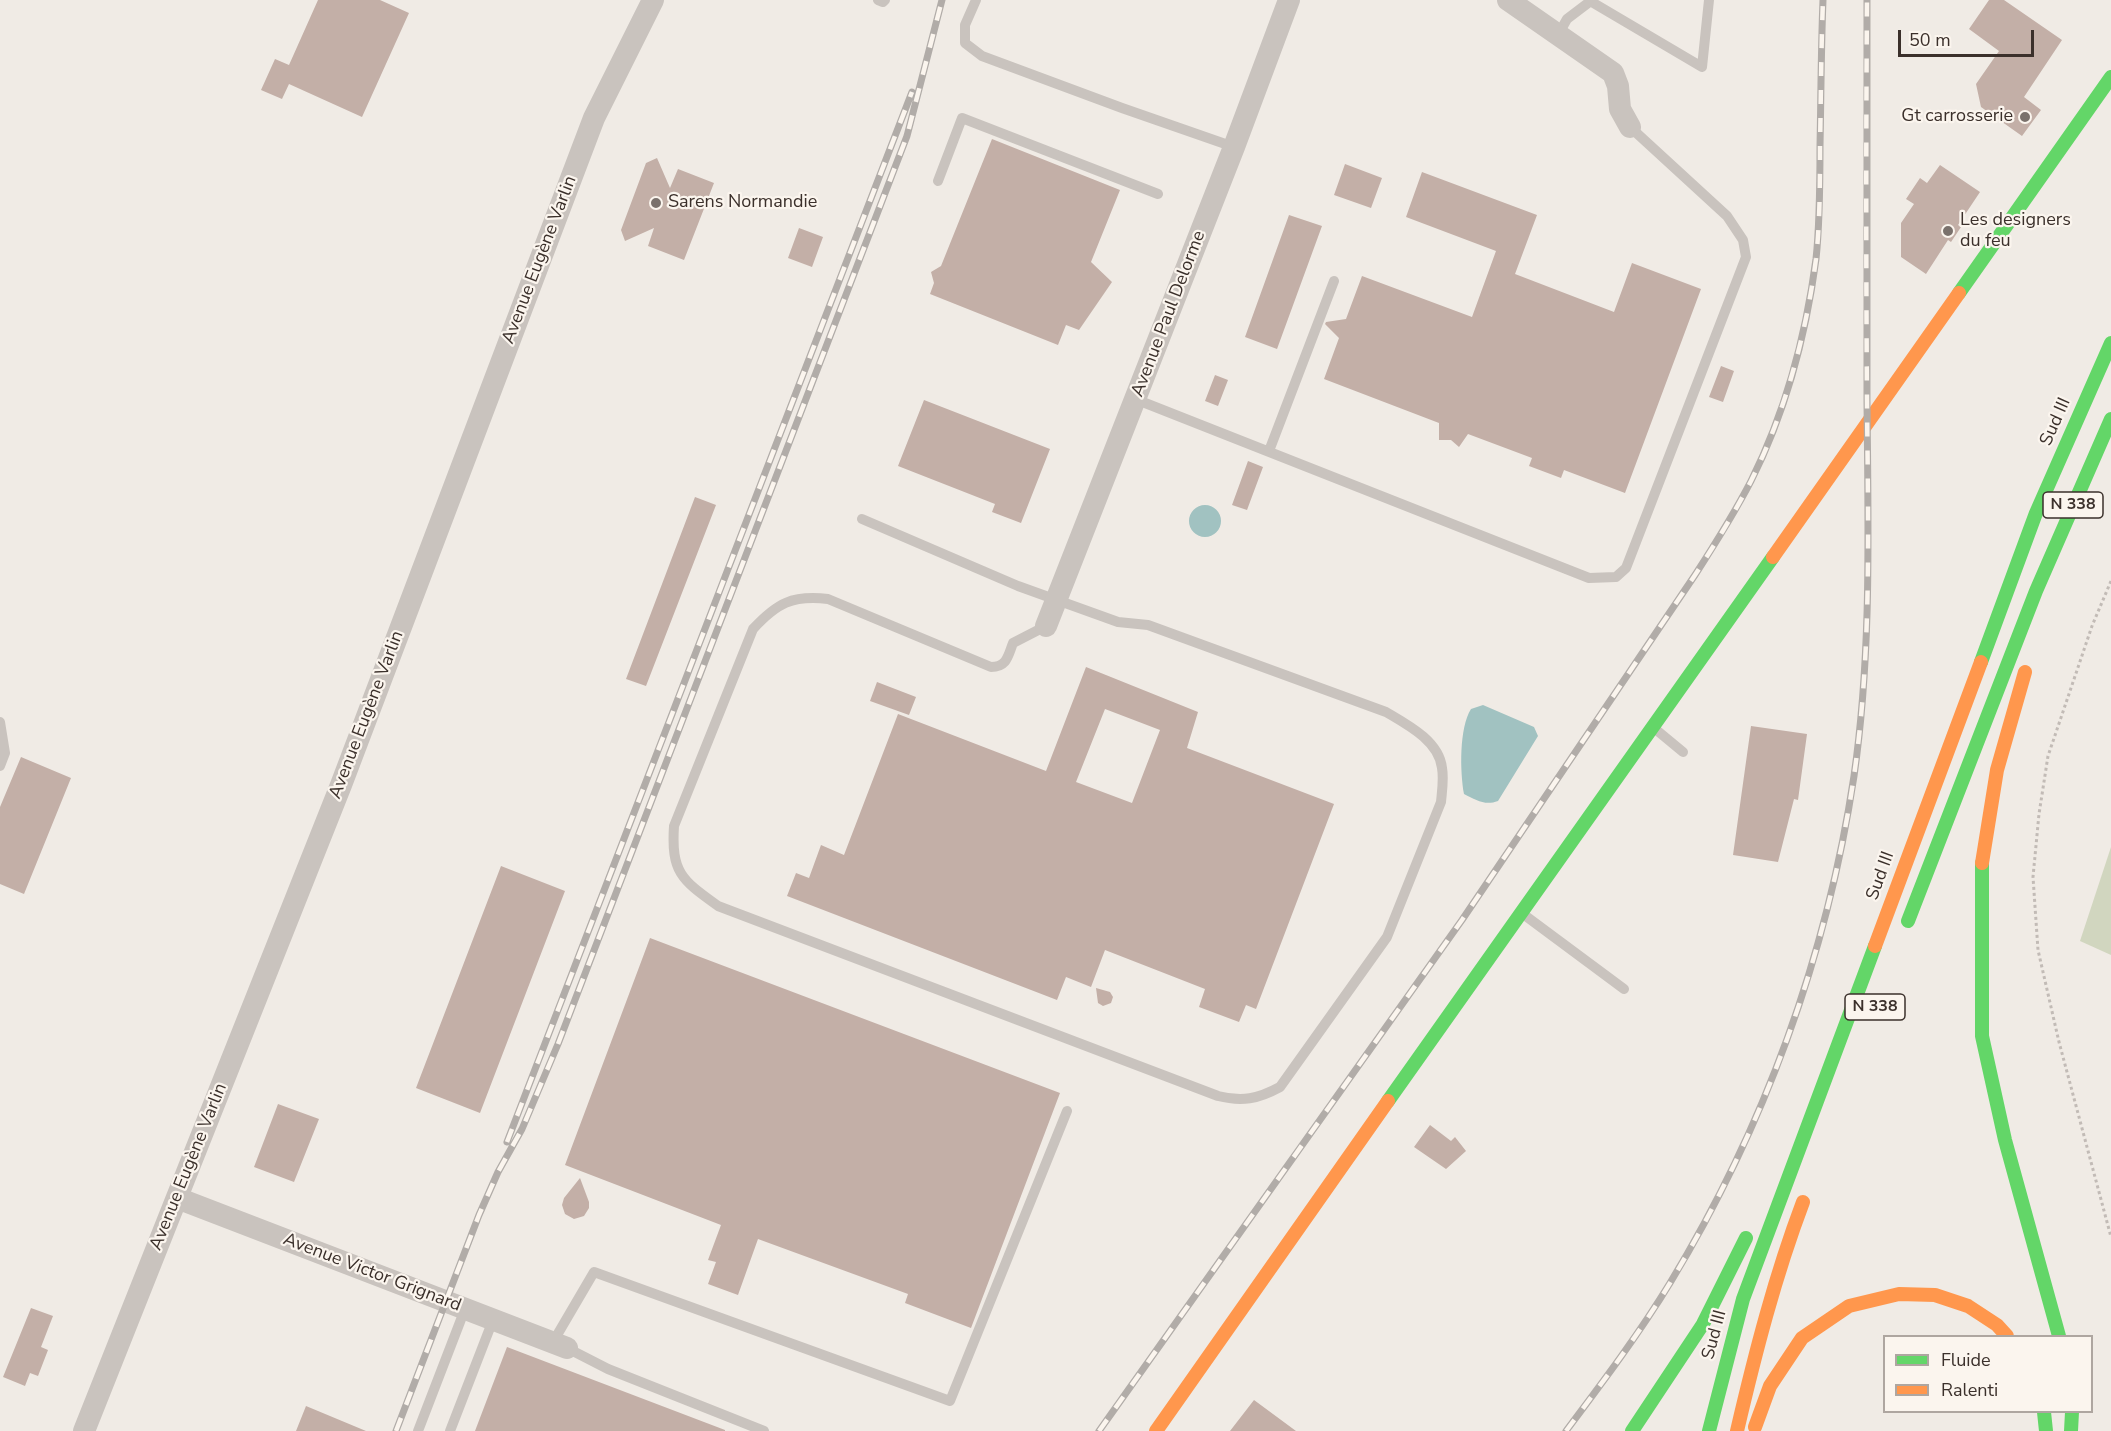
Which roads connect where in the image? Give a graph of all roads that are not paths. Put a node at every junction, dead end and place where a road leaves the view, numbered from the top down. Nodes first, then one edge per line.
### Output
1 (653, 0) edge
2 (878, 0) edge
3 (885, 0) edge
4 (976, 0) edge
5 (1289, 0) edge
6 (1508, 0) edge
7 (1591, 0) edge
8 (1709, 0) edge
9 (1558, 35) junction
10 (2111, 77) edge
11 (1630, 127) joint
12 (1234, 147) junction
13 (938, 181) dead end
14 (1158, 194) dead end
15 (1334, 281) dead end
16 (2111, 343) edge
17 (1136, 399) junction
18 (2111, 419) edge
19 (1269, 452) junction
20 (862, 519) dead end
21 (2036, 591) junction
22 (1057, 600) junction
23 (2038, 620) dead end
24 (1047, 626) joint
25 (2029, 660) dead end
26 (0, 722) edge
27 (1653, 728) junction
28 (1683, 752) dead end
29 (0, 766) edge
30 (1522, 914) junction
31 (1904, 932) dead end
32 (1624, 989) dead end
33 (1067, 1111) dead end
34 (1790, 1172) junction
35 (1807, 1192) dead end
36 (177, 1198) junction
37 (1766, 1198) dead end
38 (1751, 1227) dead end
39 (465, 1309) junction
40 (493, 1320) junction
41 (2006, 1335) edge
42 (2059, 1335) edge
43 (560, 1345) junction
44 (2044, 1413) edge
45 (2072, 1413) edge
46 (84, 1431) edge
47 (418, 1431) edge
48 (450, 1431) edge
49 (764, 1431) edge
50 (1156, 1431) edge
51 (1632, 1431) edge
52 (1709, 1431) edge
53 (1737, 1431) edge
54 (1753, 1431) edge
55 (2046, 1431) edge
56 (2071, 1431) edge

1 - 36 street, Avenue Eugène Varlin
2 - 3 lane
4 - 12 lane
5 - 12 street, Avenue Paul Delorme
6 - 9 street
7 - 8 lane
7 - 9 lane
9 - 11 street
10 - 27 main road
11 - 19 lane
12 - 17 street, Avenue Paul Delorme
13 - 14 lane
15 - 19 lane
16 - 34 main road, Sud III / N 338
17 - 19 lane
17 - 22 street, Avenue Paul Delorme
18 - 21 main road, N 338
20 - 22 lane
21 - 23 main road
21 - 31 main road, N 338
22 - 24 street, Avenue Paul Delorme
22 - 24 lane
25 - 42 main road
26 - 29 lane
27 - 28 lane
27 - 30 main road
30 - 32 lane
30 - 50 main road
33 - 43 lane
34 - 37 main road
34 - 52 main road, Sud III / N 338
35 - 53 main road
36 - 39 street, Avenue Victor Grignard
36 - 46 street, Avenue Eugène Varlin
38 - 51 main road
39 - 40 street, Avenue Victor Grignard
39 - 47 lane
40 - 43 street, Avenue Victor Grignard
40 - 48 lane
41 - 54 main road
43 - 49 lane
44 - 55 main road
45 - 56 main road

